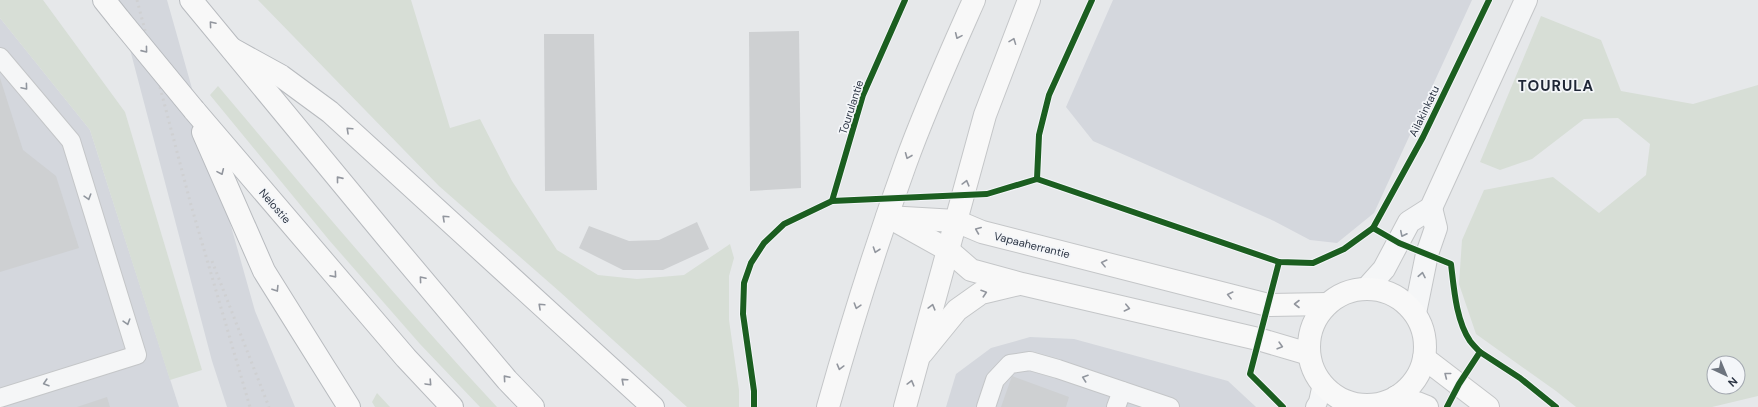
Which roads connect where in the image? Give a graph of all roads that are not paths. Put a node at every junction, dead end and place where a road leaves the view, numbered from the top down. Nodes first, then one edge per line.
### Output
1 (104, 0) edge
2 (191, 0) edge
3 (974, 0) edge
4 (1029, 0) edge
5 (1526, 0) edge
6 (232, 49) junction
7 (0, 57) edge
8 (194, 110) junction
9 (1431, 208) junction
10 (887, 217) junction
11 (956, 221) junction
12 (948, 250) junction
13 (1022, 284) junction
14 (1367, 288) junction
15 (1327, 304) junction
16 (1415, 313) junction
17 (1309, 354) junction
18 (918, 358) junction
19 (1424, 358) junction
20 (1322, 384) junction
21 (0, 398) edge
22 (1396, 398) junction
23 (1119, 399) edge
24 (1364, 406) edge
25 (349, 407) edge
26 (452, 407) edge
27 (533, 407) edge
28 (653, 407) edge
29 (828, 407) edge
30 (904, 407) edge
31 (986, 407) edge
32 (1170, 407) edge
33 (1315, 407) edge
34 (1427, 407) edge
35 (1488, 407) edge

1 -> 8 main road, Nelostie, bridge
6 -> 2 main road
3 -> 10 main road
11 -> 4 main road
5 - 9 street
27 -> 6 main road
28 -> 6 main road
7 -> 21 lane
8 -> 25 main road
8 -> 26 main road, Nelostie
9 -> 14 street
16 -> 9 street
10 - 11 main road, Vapaaherrantie
10 - 12 main road
10 -> 29 main road
11 - 12 main road
15 -> 11 main road, Vapaaherrantie
12 - 13 main road
18 -> 12 main road
13 -> 17 main road
18 -> 13 main road
14 - 15 main road
14 - 16 main road
15 - 17 main road
16 - 19 main road
17 - 20 main road
30 -> 18 main road
19 - 22 main road
35 -> 19 main road
20 - 24 main road
20 - 33 lane
22 - 24 main road
22 - 34 main road
23 -> 31 lane
23 - 32 lane

